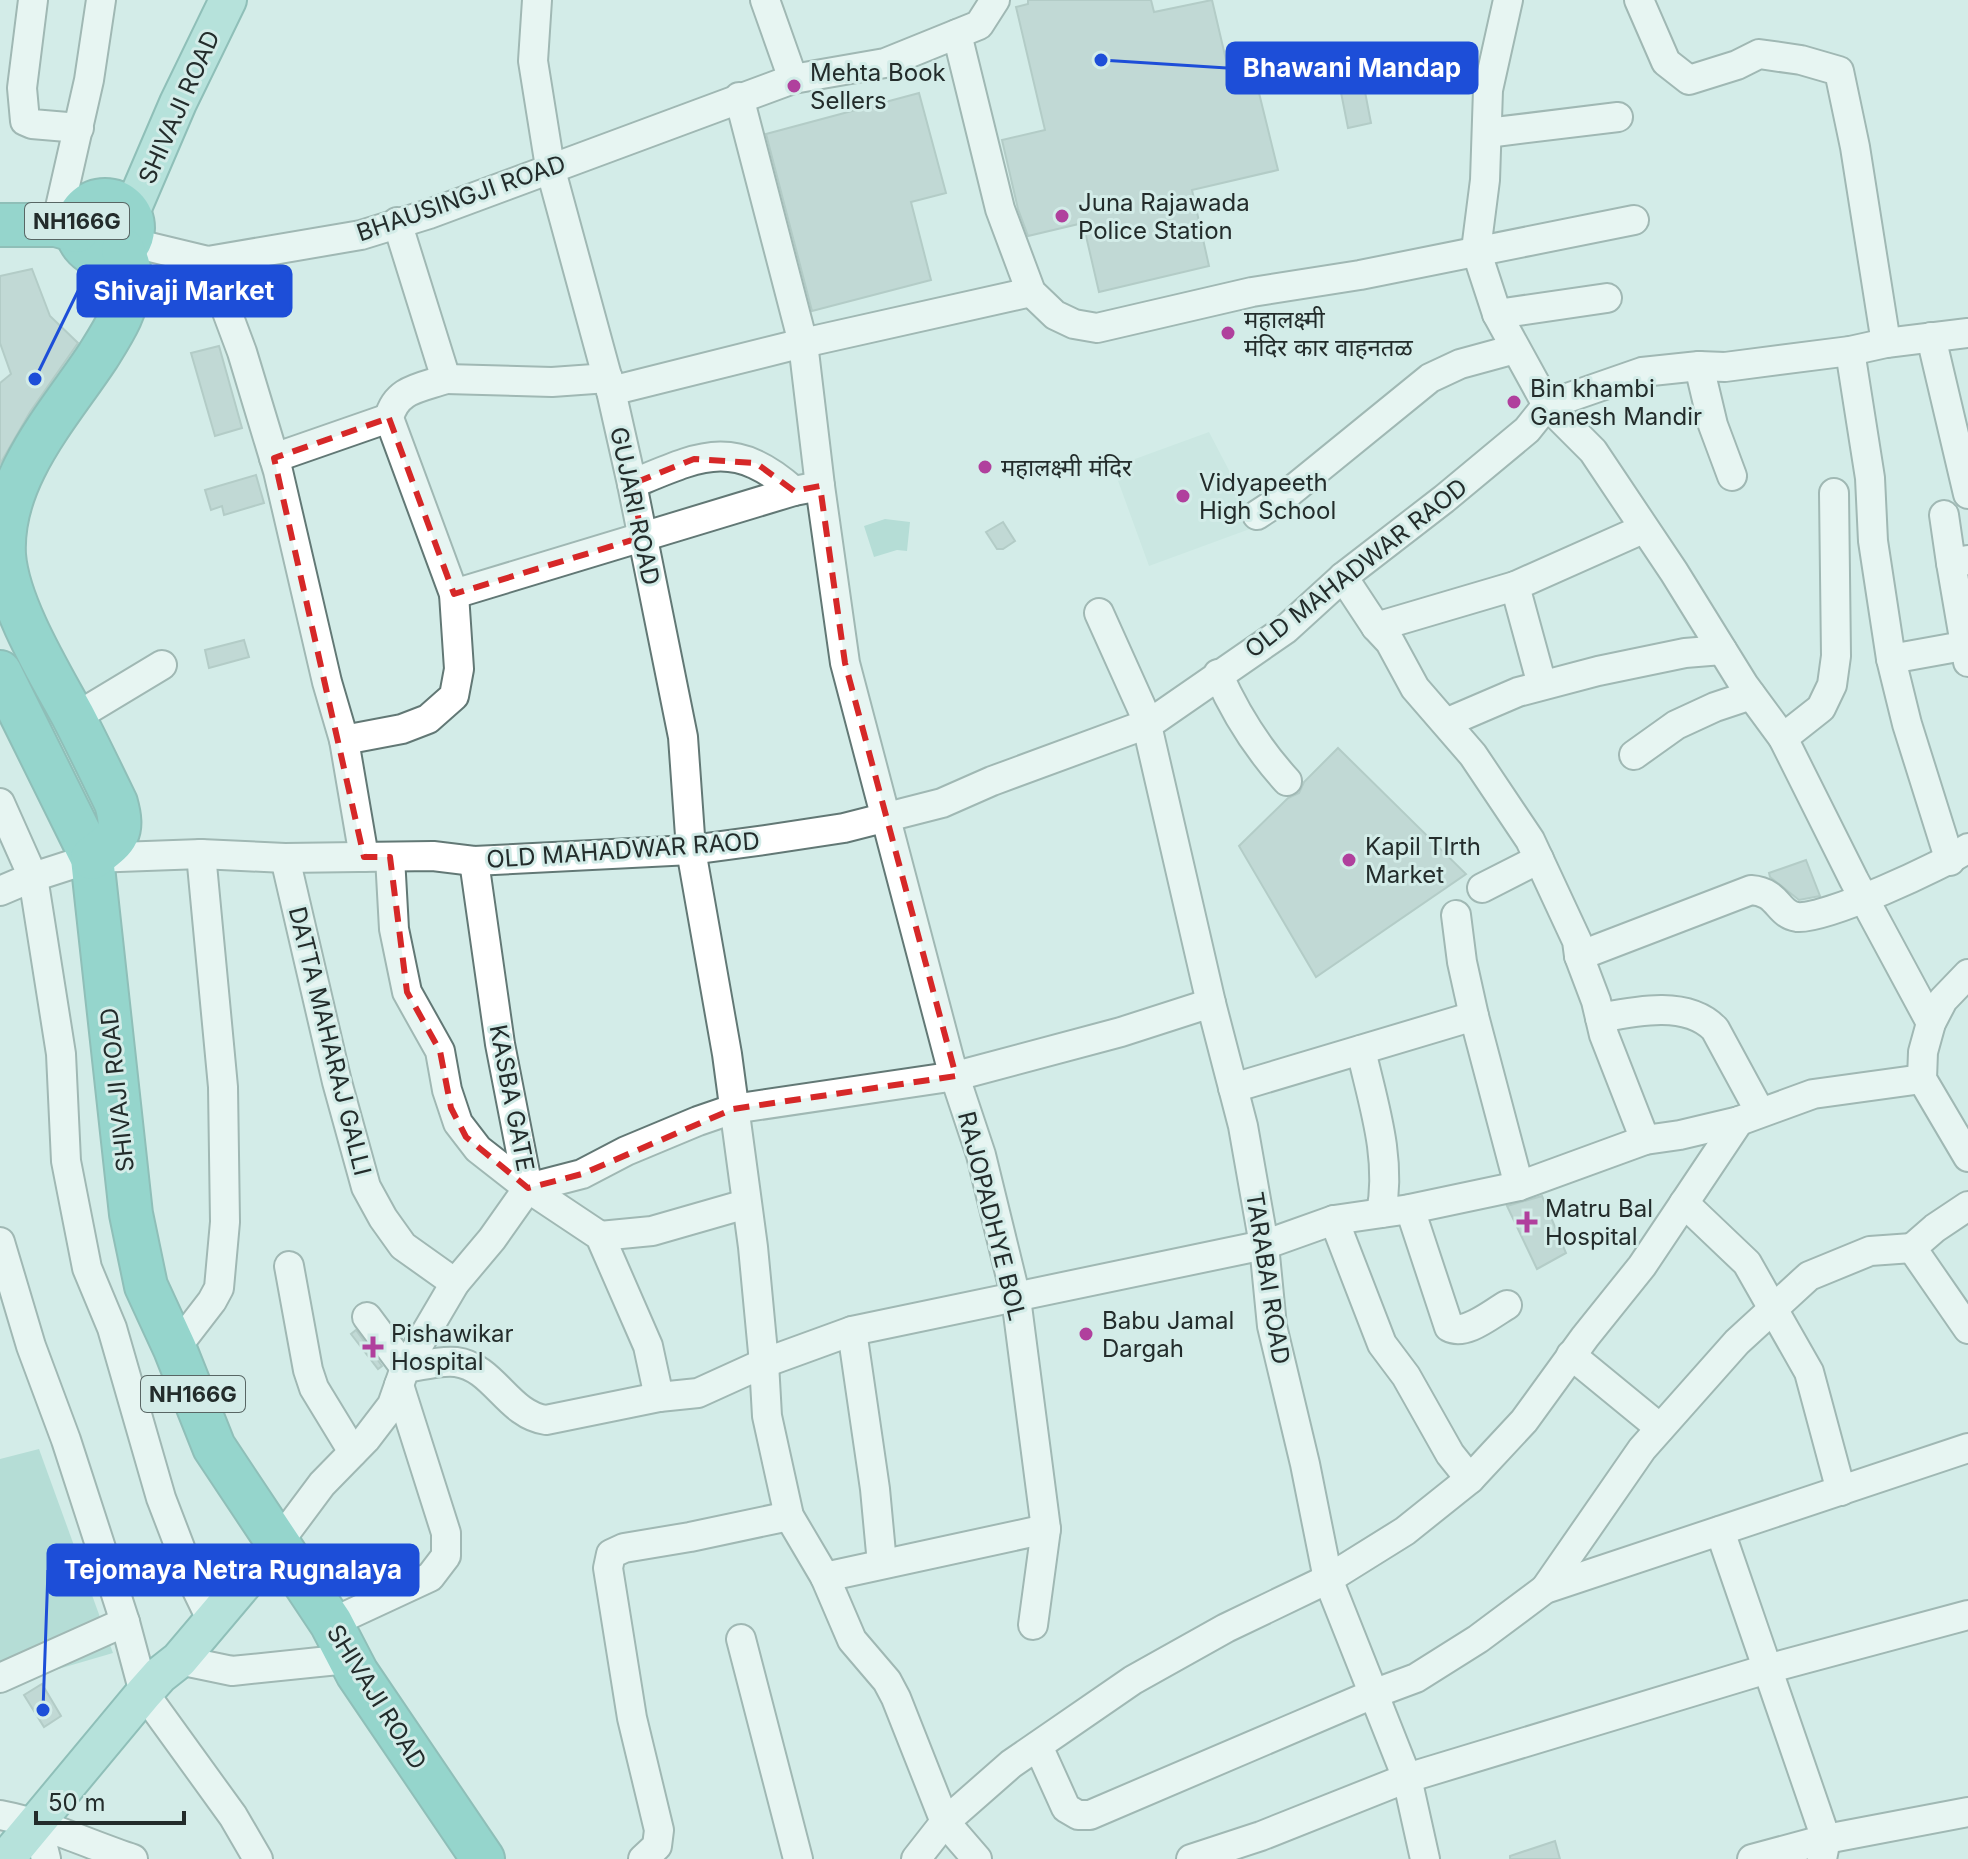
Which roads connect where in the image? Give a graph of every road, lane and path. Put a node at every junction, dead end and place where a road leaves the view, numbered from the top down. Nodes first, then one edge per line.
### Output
1 (33, 0) edge
2 (101, 0) edge
3 (228, 0) edge
4 (537, 0) edge
5 (765, 0) edge
6 (995, 0) edge
7 (1508, 0) edge
8 (1639, 0) edge
9 (957, 34) junction
10 (793, 79) junction
11 (739, 97) junction
12 (1618, 117) dead end
13 (79, 128) junction
14 (1487, 133) junction
15 (550, 167) junction
16 (1634, 220) dead end
17 (397, 222) junction
18 (0, 225) edge
19 (66, 228) junction
20 (127, 236) junction
21 (1476, 250) junction
22 (208, 261) junction
23 (1031, 292) junction
24 (1607, 298) dead end
25 (1497, 314) junction
26 (1968, 333) edge
27 (1931, 337) junction
28 (803, 343) junction
29 (1886, 343) junction
30 (1515, 349) junction
31 (1850, 351) junction
32 (1699, 366) junction
33 (446, 379) junction
34 (609, 384) junction
35 (1547, 405) junction
36 (389, 418) junction
37 (274, 458) junction
38 (1732, 476) dead end
39 (632, 484) junction
40 (807, 489) junction
41 (1834, 493) dead end
42 (1968, 494) edge
43 (1257, 515) dead end
44 (1944, 515) dead end
45 (1643, 529) junction
46 (642, 537) junction
47 (1960, 562) edge
48 (1343, 577) junction
49 (1515, 586) junction
50 (454, 594) junction
51 (1099, 613) dead end
52 (1376, 627) junction
53 (1722, 650) junction
54 (1967, 657) edge
55 (1891, 659) junction
56 (162, 665) dead end
57 (0, 672) edge
58 (1218, 674) junction
59 (1542, 685) junction
60 (1751, 695) junction
61 (74, 718) junction
62 (1448, 722) junction
63 (1146, 723) junction
64 (1783, 738) junction
65 (344, 740) junction
66 (1634, 755) dead end
67 (1287, 781) dead end
68 (0, 803) edge
69 (887, 816) junction
70 (691, 850) junction
71 (201, 854) junction
72 (1959, 855) edge
73 (377, 857) junction
74 (92, 858) junction
75 (285, 858) junction
76 (1539, 859) junction
77 (474, 861) junction
78 (33, 877) junction
79 (1482, 888) dead end
80 (0, 891) edge
81 (1863, 899) junction
82 (1456, 915) dead end
83 (1579, 956) junction
84 (1968, 974) edge
85 (1211, 1003) junction
86 (1474, 1016) junction
87 (1600, 1018) junction
88 (1931, 1023) junction
89 (1361, 1050) junction
90 (956, 1076) junction
91 (1922, 1079) junction
92 (1233, 1088) junction
93 (733, 1109) junction
94 (1750, 1116) junction
95 (1645, 1140) junction
96 (1968, 1157) edge
97 (1519, 1186) junction
98 (528, 1188) junction
99 (1684, 1203) junction
100 (746, 1204) junction
101 (1968, 1206) edge
102 (1410, 1209) junction
103 (1381, 1213) junction
104 (1334, 1220) junction
105 (600, 1236) junction
106 (0, 1244) edge
107 (1264, 1245) junction
108 (1912, 1248) junction
109 (289, 1266) dead end
110 (455, 1283) junction
111 (1016, 1298) junction
112 (1507, 1305) dead end
113 (1774, 1309) junction
114 (367, 1317) dead end
115 (1968, 1329) edge
116 (852, 1331) junction
117 (175, 1349) junction
118 (1571, 1355) junction
119 (764, 1363) junction
120 (402, 1376) junction
121 (659, 1397) junction
122 (1660, 1428) junction
123 (1968, 1448) edge
124 (353, 1452) junction
125 (1470, 1479) junction
126 (1841, 1491) junction
127 (789, 1516) junction
128 (1046, 1529) junction
129 (1720, 1531) junction
130 (278, 1543) junction
131 (881, 1553) dead end
132 (825, 1577) junction
133 (1328, 1579) junction
134 (1545, 1589) junction
135 (1968, 1615) edge
136 (211, 1619) junction
137 (125, 1622) junction
138 (1033, 1625) dead end
139 (741, 1639) dead end
140 (339, 1641) junction
141 (179, 1660) junction
142 (1767, 1669) junction
143 (0, 1678) edge
144 (144, 1693) junction
145 (1373, 1694) junction
146 (1038, 1746) junction
147 (1407, 1778) junction
148 (971, 1799) junction
149 (1968, 1812) edge
150 (0, 1815) edge
151 (945, 1822) junction
152 (37, 1823) junction
153 (1824, 1849) edge
154 (6, 1859) edge
155 (46, 1859) edge
156 (133, 1859) edge
157 (258, 1859) edge
158 (483, 1859) edge
159 (643, 1859) edge
160 (798, 1859) edge
161 (916, 1859) edge
162 (977, 1859) edge
163 (983, 1859) edge
164 (1191, 1859) edge
165 (1425, 1859) edge
166 (1752, 1859) edge

1 - 13 street
2 - 13 street
3 - 20 main road, SHIVAJI ROAD
4 - 15 street, GUJARI ROAD
5 - 10 street
6 - 9 street, BHAUSINGJI ROAD
7 - 14 street
8 - 29 street
9 - 10 street, BHAUSINGJI ROAD
9 - 23 street
10 - 11 street, BHAUSINGJI ROAD
11 - 15 street, BHAUSINGJI ROAD
11 - 28 street, RAJOPADHYE BOL
12 - 14 street
13 - 19 street
14 - 21 street
15 - 17 street, BHAUSINGJI ROAD
15 - 34 street, GUJARI ROAD
16 - 21 street
17 - 22 street, BHAUSINGJI ROAD
17 - 33 street
18 - 19 highway, NH166G
19 - 20 highway, NH166G
20 - 22 street, BHAUSINGJI ROAD
20 - 61 highway, NH166G
21 - 23 street
21 - 25 street
22 - 37 street
23 - 28 street
24 - 25 street
25 - 30 street
26 - 27 street
27 - 29 street
27 - 42 street
28 - 34 street
28 - 40 street, RAJOPADHYE BOL
29 - 31 street
30 - 35 street
30 - 43 street
31 - 32 street
31 - 55 street
32 - 35 street
32 - 38 street
33 - 34 street
33 - 36 street
34 - 39 street, GUJARI ROAD
35 - 45 street
35 - 48 street, OLD MAHADWAR RAOD
36 - 37 street
36 - 50 street
37 - 65 street
39 - 40 street
39 - 46 street, GUJARI ROAD
40 - 46 street
40 - 69 street, RAJOPADHYE BOL
41 - 64 street
44 - 47 street
45 - 49 street
45 - 53 street
46 - 50 street
46 - 70 street, GUJARI ROAD
47 - 54 street
48 - 52 street
48 - 58 street, OLD MAHADWAR RAOD
49 - 52 street
49 - 59 street
50 - 65 street
51 - 63 street, TARABAI ROAD
52 - 62 street
53 - 59 street
53 - 60 street
54 - 55 street
55 - 72 street
56 - 61 street
57 - 74 highway, NH166G
58 - 63 street, OLD MAHADWAR RAOD
58 - 67 street
59 - 62 street
60 - 64 street
60 - 66 street
61 - 74 highway, NH166G
62 - 76 street
63 - 69 street, OLD MAHADWAR RAOD
63 - 85 street, TARABAI ROAD
64 - 81 street
65 - 73 street
68 - 78 street
69 - 70 street, OLD MAHADWAR RAOD
69 - 90 street, RAJOPADHYE BOL
70 - 77 street, OLD MAHADWAR RAOD
70 - 93 street, GUJARI ROAD
71 - 74 street, OLD MAHADWAR RAOD
71 - 75 street, OLD MAHADWAR RAOD
71 - 117 street
72 - 81 street
73 - 75 street, OLD MAHADWAR RAOD
73 - 77 street, OLD MAHADWAR RAOD
73 - 98 street
74 - 78 street, OLD MAHADWAR RAOD
74 - 117 highway, SHIVAJI ROAD / NH166G
75 - 110 street, DATTA MAHARAJ GALLI
76 - 79 street
76 - 83 street
77 - 98 street, KASBA GATE
78 - 80 street, OLD MAHADWAR RAOD
78 - 136 street
81 - 83 street
81 - 88 street
82 - 86 street
83 - 87 street
84 - 88 street
85 - 90 street
85 - 92 street, TARABAI ROAD
86 - 89 street
86 - 97 street
87 - 94 street
87 - 95 street
88 - 91 street
89 - 92 street
89 - 103 street
90 - 93 street
90 - 111 street, RAJOPADHYE BOL
91 - 94 street
91 - 96 street
92 - 107 street, TARABAI ROAD
93 - 98 street
93 - 100 street, GUJARI ROAD
94 - 95 street
94 - 99 street
95 - 97 street
97 - 102 street
98 - 105 street
98 - 110 street, KASBA GATE
99 - 113 street
99 - 118 street
100 - 105 street
100 - 119 street, GUJARI ROAD
101 - 108 street
102 - 103 street
102 - 112 street
103 - 104 street
104 - 107 street
104 - 125 street
105 - 121 street
106 - 137 street
107 - 111 street
107 - 133 street, TARABAI ROAD
108 - 113 street
108 - 115 street
109 - 124 street
110 - 120 street, KASBA GATE
111 - 116 street
111 - 128 street, RAJOPADHYE BOL
113 - 122 street
113 - 126 street
114 - 120 street
116 - 119 street
116 - 131 street
117 - 130 highway, SHIVAJI ROAD / NH166G
118 - 122 street
118 - 125 street
119 - 121 street
119 - 127 street, GUJARI ROAD
120 - 121 street
120 - 124 street, KASBA GATE
120 - 140 street
122 - 134 street
123 - 126 street
124 - 130 street, KASBA GATE
125 - 133 street
126 - 129 street
127 - 132 street, GUJARI ROAD
127 - 159 street
128 - 132 street
128 - 138 street, RAJOPADHYE BOL
129 - 134 street
129 - 142 street
130 - 136 main road
130 - 140 highway, SHIVAJI ROAD / NH166G
132 - 151 street, GUJARI ROAD
133 - 145 street, TARABAI ROAD
133 - 146 street
134 - 145 street
135 - 142 street
136 - 141 main road
137 - 143 street
137 - 144 street
139 - 160 street
140 - 141 street
140 - 158 highway, SHIVAJI ROAD / NH166G
141 - 144 main road
142 - 147 street
142 - 153 street
144 - 152 main road
144 - 157 street
145 - 146 street
145 - 147 street, TARABAI ROAD
146 - 148 street
147 - 164 street
147 - 165 street, TARABAI ROAD
148 - 151 street
148 - 163 street
149 - 153 street
150 - 152 street
151 - 161 street
151 - 162 street, GUJARI ROAD
152 - 154 main road
152 - 155 street
152 - 156 street
153 - 166 street

